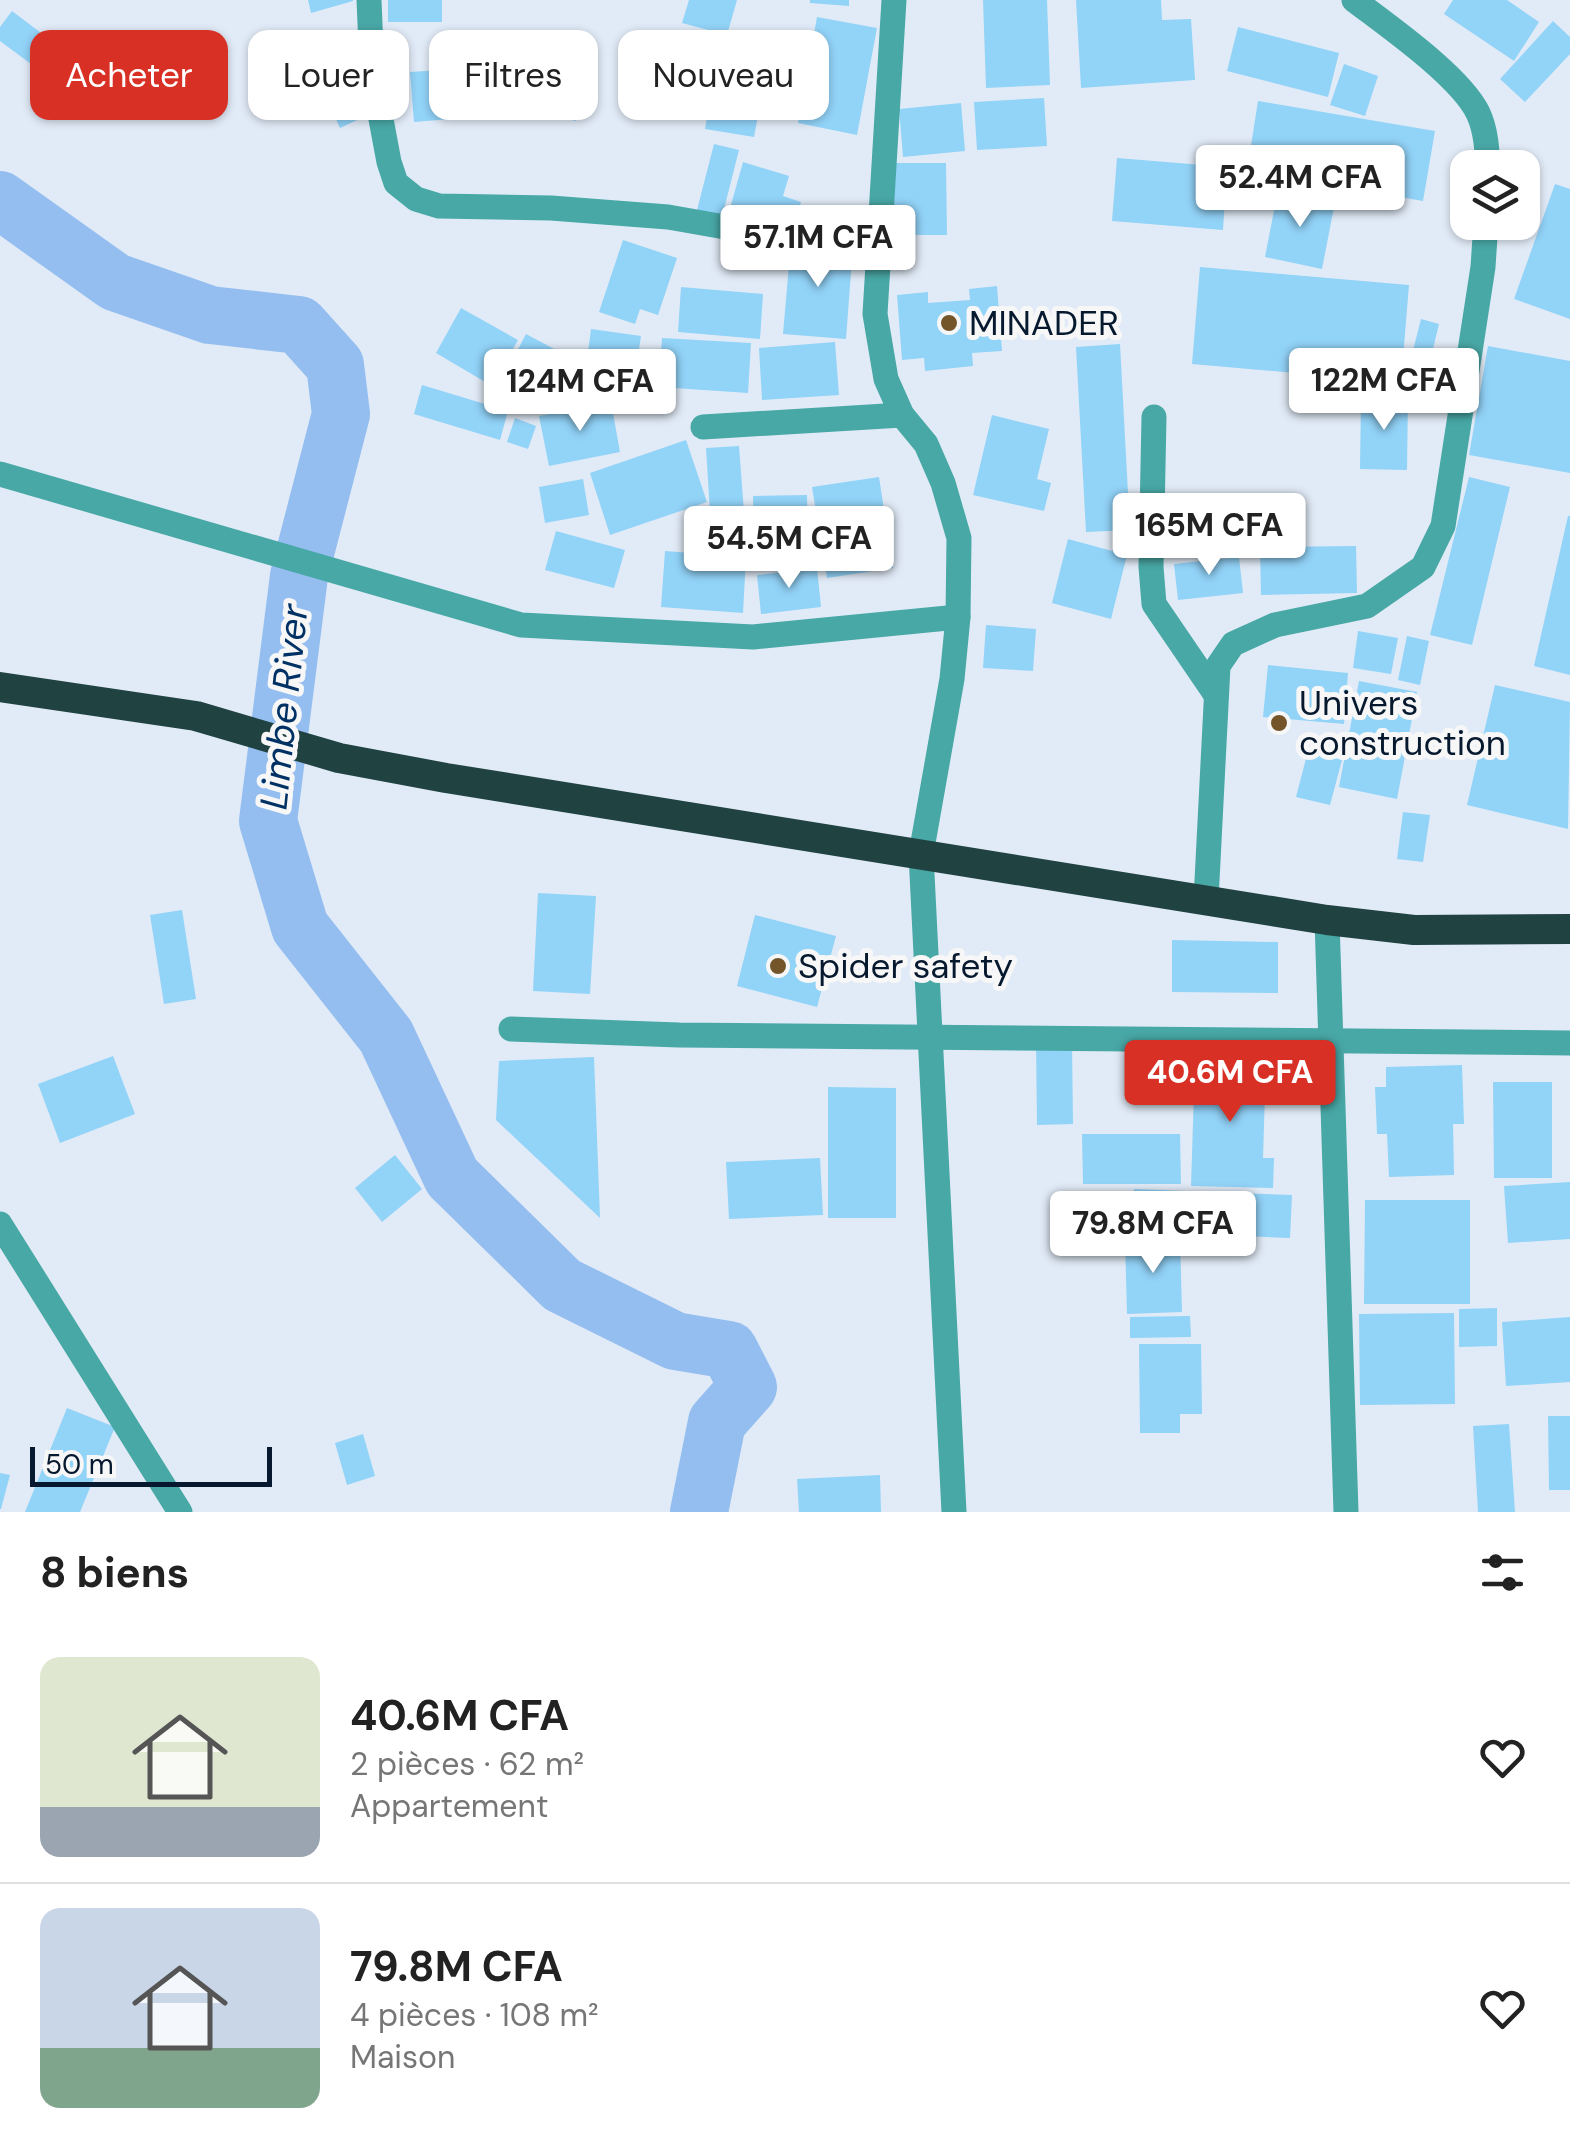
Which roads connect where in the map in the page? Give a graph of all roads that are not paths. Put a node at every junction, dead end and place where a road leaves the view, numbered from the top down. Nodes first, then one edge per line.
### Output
1 (369, 0) edge
2 (894, 0) edge
3 (1354, 0) edge
4 (1487, 150) edge
5 (880, 238) junction
6 (1484, 240) edge
7 (902, 416) junction
8 (1154, 417) dead end
9 (703, 427) dead end
10 (0, 474) edge
11 (958, 618) junction
12 (0, 688) edge
13 (1216, 695) junction
14 (921, 854) junction
15 (1206, 900) junction
16 (1327, 920) junction
17 (1570, 929) edge
18 (511, 1029) dead end
19 (930, 1037) junction
20 (1332, 1039) junction
21 (1570, 1043) edge
22 (0, 1224) edge
23 (180, 1512) edge
24 (954, 1512) edge
25 (1346, 1512) edge

1 - 5 street
2 - 5 street
3 - 4 street
5 - 7 street
6 - 13 street
7 - 9 street
7 - 11 street
8 - 13 street
10 - 11 street
11 - 14 street
12 - 14 highway
13 - 15 street
14 - 15 highway
14 - 19 street
15 - 16 highway
16 - 17 highway
16 - 20 street
18 - 19 street
19 - 20 street
19 - 24 street
20 - 21 street
20 - 25 street
22 - 23 street

